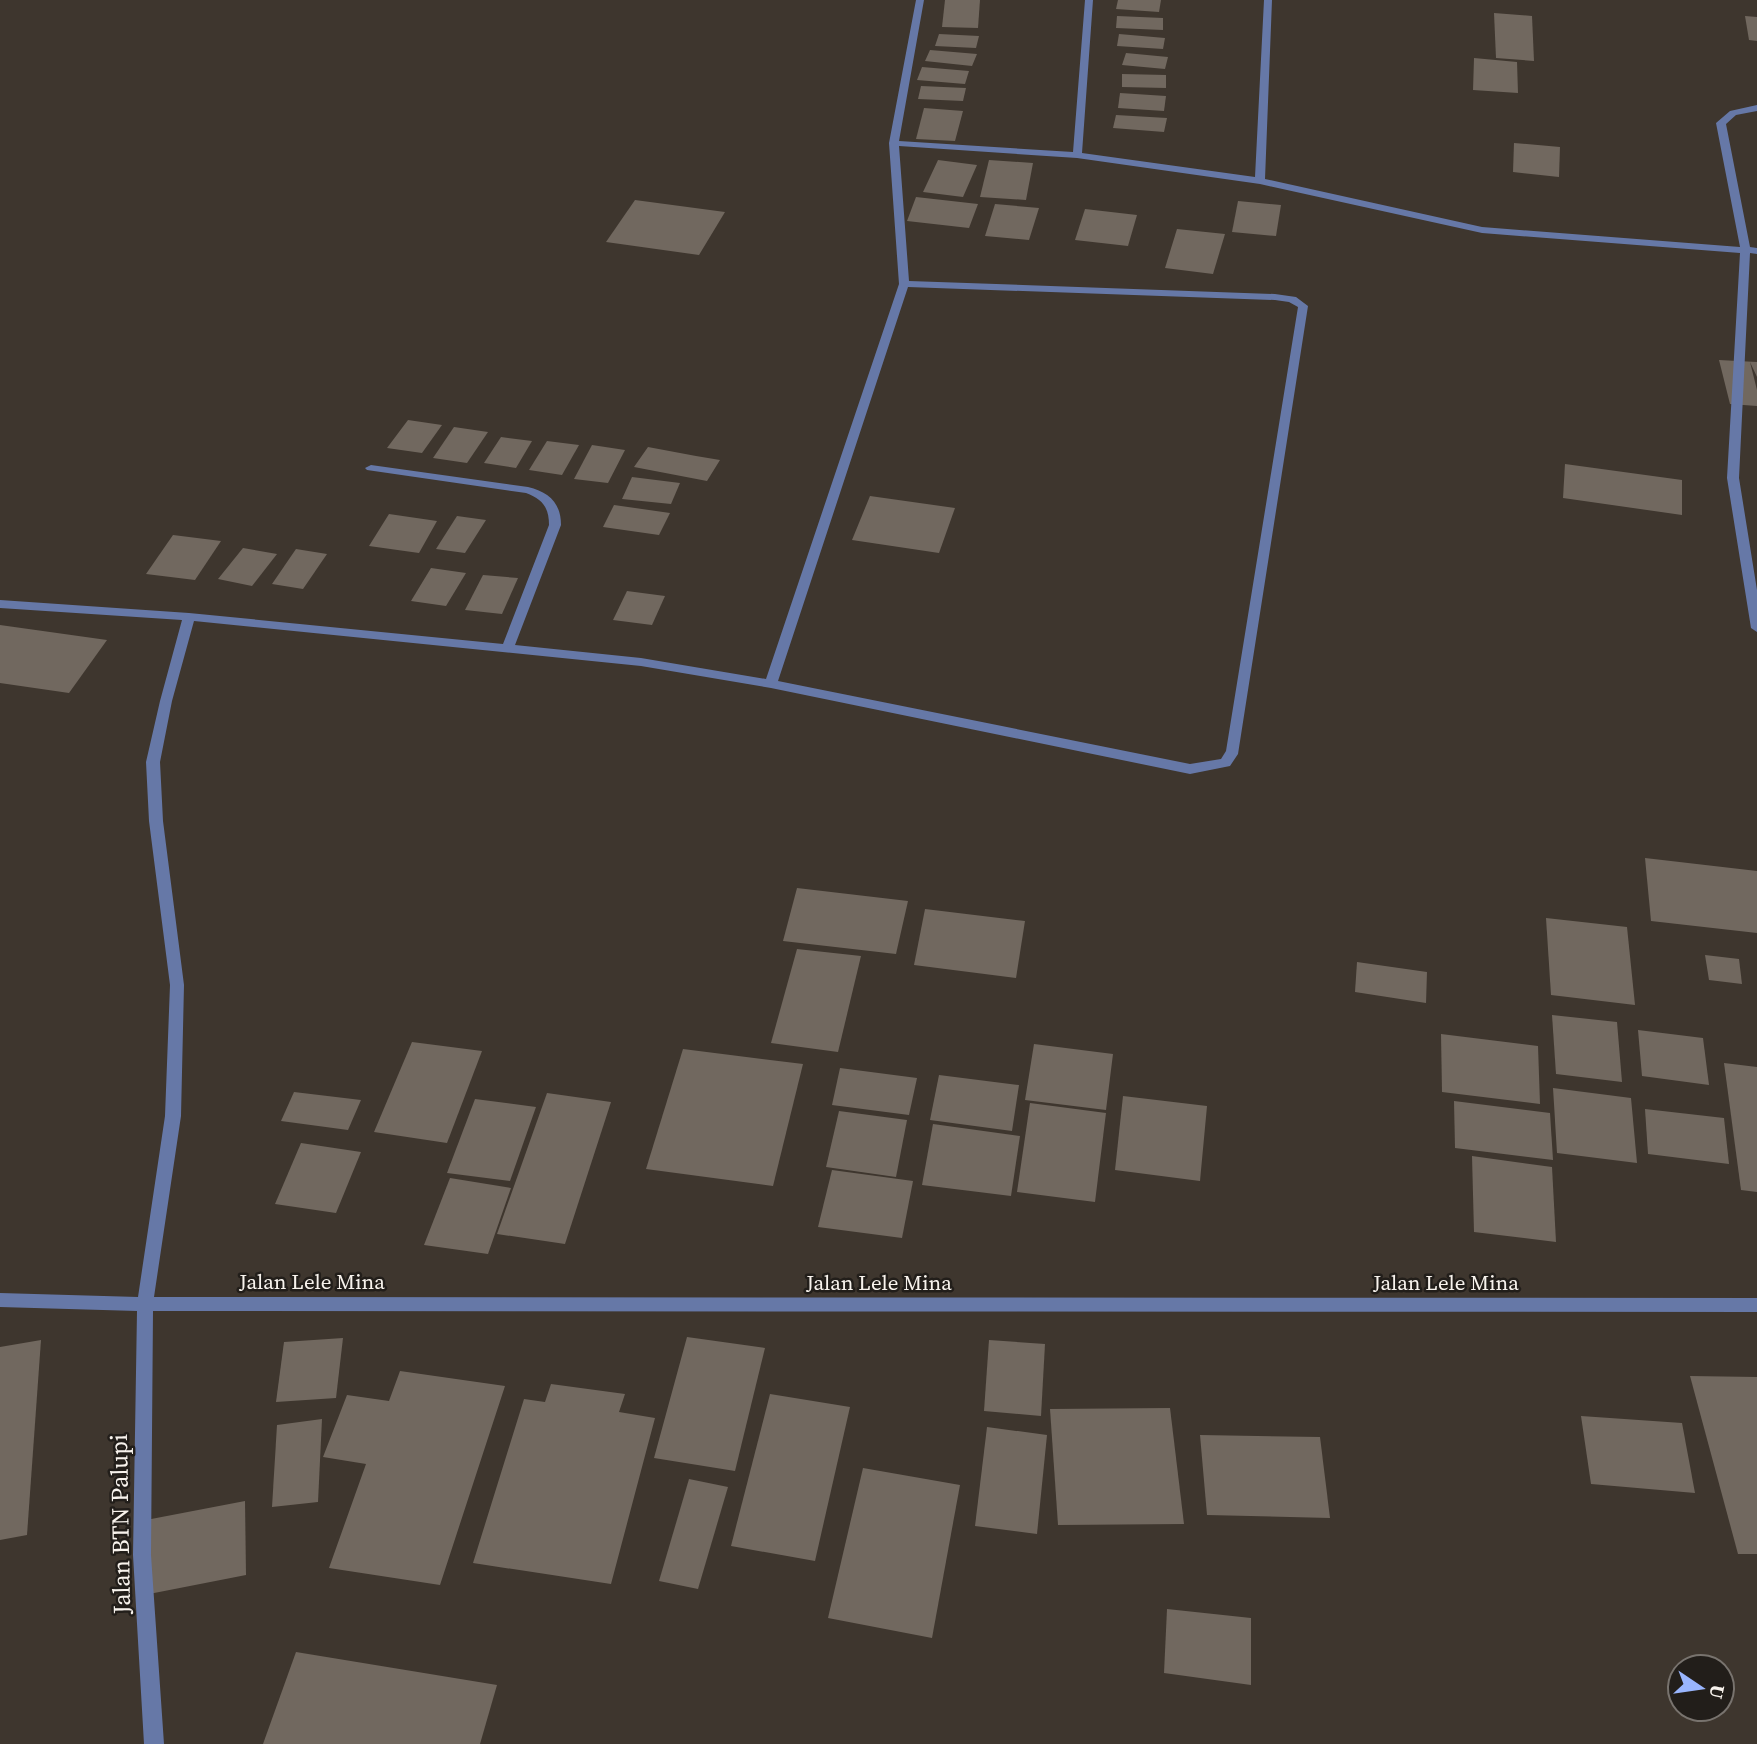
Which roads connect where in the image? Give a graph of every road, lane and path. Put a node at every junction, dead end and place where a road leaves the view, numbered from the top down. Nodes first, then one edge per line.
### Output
1 (920, 0) edge
2 (1089, 0) edge
3 (1268, 0) edge
4 (1757, 108) edge
5 (894, 143) junction
6 (1077, 155) junction
7 (1259, 181) junction
8 (1751, 250) edge
9 (904, 285) junction
10 (371, 468) dead end
11 (1755, 591) edge
12 (0, 604) edge
13 (189, 617) junction
14 (1757, 628) edge
15 (507, 650) junction
16 (771, 684) junction
17 (0, 1300) edge
18 (145, 1304) junction
19 (1757, 1306) edge
20 (154, 1744) edge

1 - 5 street
2 - 6 street
3 - 7 street
4 - 8 street
5 - 6 street
5 - 9 street
6 - 7 street
7 - 8 street
8 - 11 street
9 - 16 street
9 - 16 street
10 - 15 street
11 - 14 street
12 - 13 street
13 - 15 street
13 - 18 street, Jalan BTN Palupi
15 - 16 street
17 - 18 street, Jalan Lele Mina
18 - 19 street, Jalan Lele Mina
18 - 20 street, Jalan BTN Palupi

